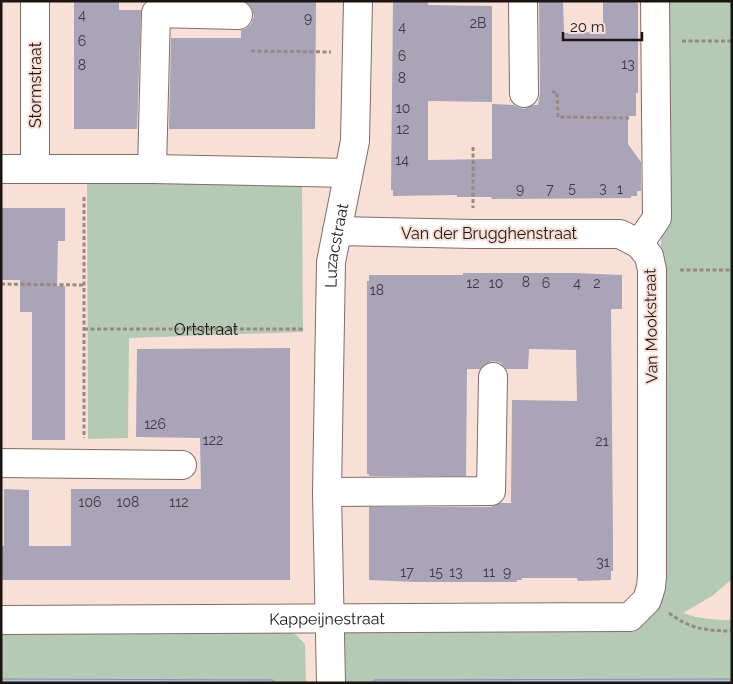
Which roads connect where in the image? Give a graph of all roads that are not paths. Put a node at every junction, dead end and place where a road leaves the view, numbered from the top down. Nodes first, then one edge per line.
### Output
1 (35, 1) edge
2 (358, 1) edge
3 (524, 1) edge
4 (655, 1) edge
5 (238, 15) dead end
6 (524, 93) road end
7 (152, 168) junction
8 (1, 169) edge
9 (35, 169) junction
10 (348, 173) junction
11 (337, 231) junction
12 (639, 244) junction
13 (492, 377) dead end
14 (1, 464) edge
15 (182, 465) dead end
16 (328, 492) junction
17 (647, 600) joint
18 (330, 619) junction
19 (1, 620) edge
20 (331, 683) edge

1 - 9 street, Stormstraat
2 - 10 street, Luzacstraat
3 - 6 street
4 - 12 street
5 - 7 street
7 - 9 street
7 - 10 street
8 - 9 street
10 - 11 street, Luzacstraat
11 - 12 street, Van der Brugghenstraat
11 - 16 street, Luzacstraat
12 - 17 street, Van Mookstraat
13 - 16 street
14 - 15 street
16 - 18 street, Luzacstraat
17 - 18 street, Kappeijnestraat
18 - 19 street, Kappeijnestraat
18 - 20 street, Luzacstraat

